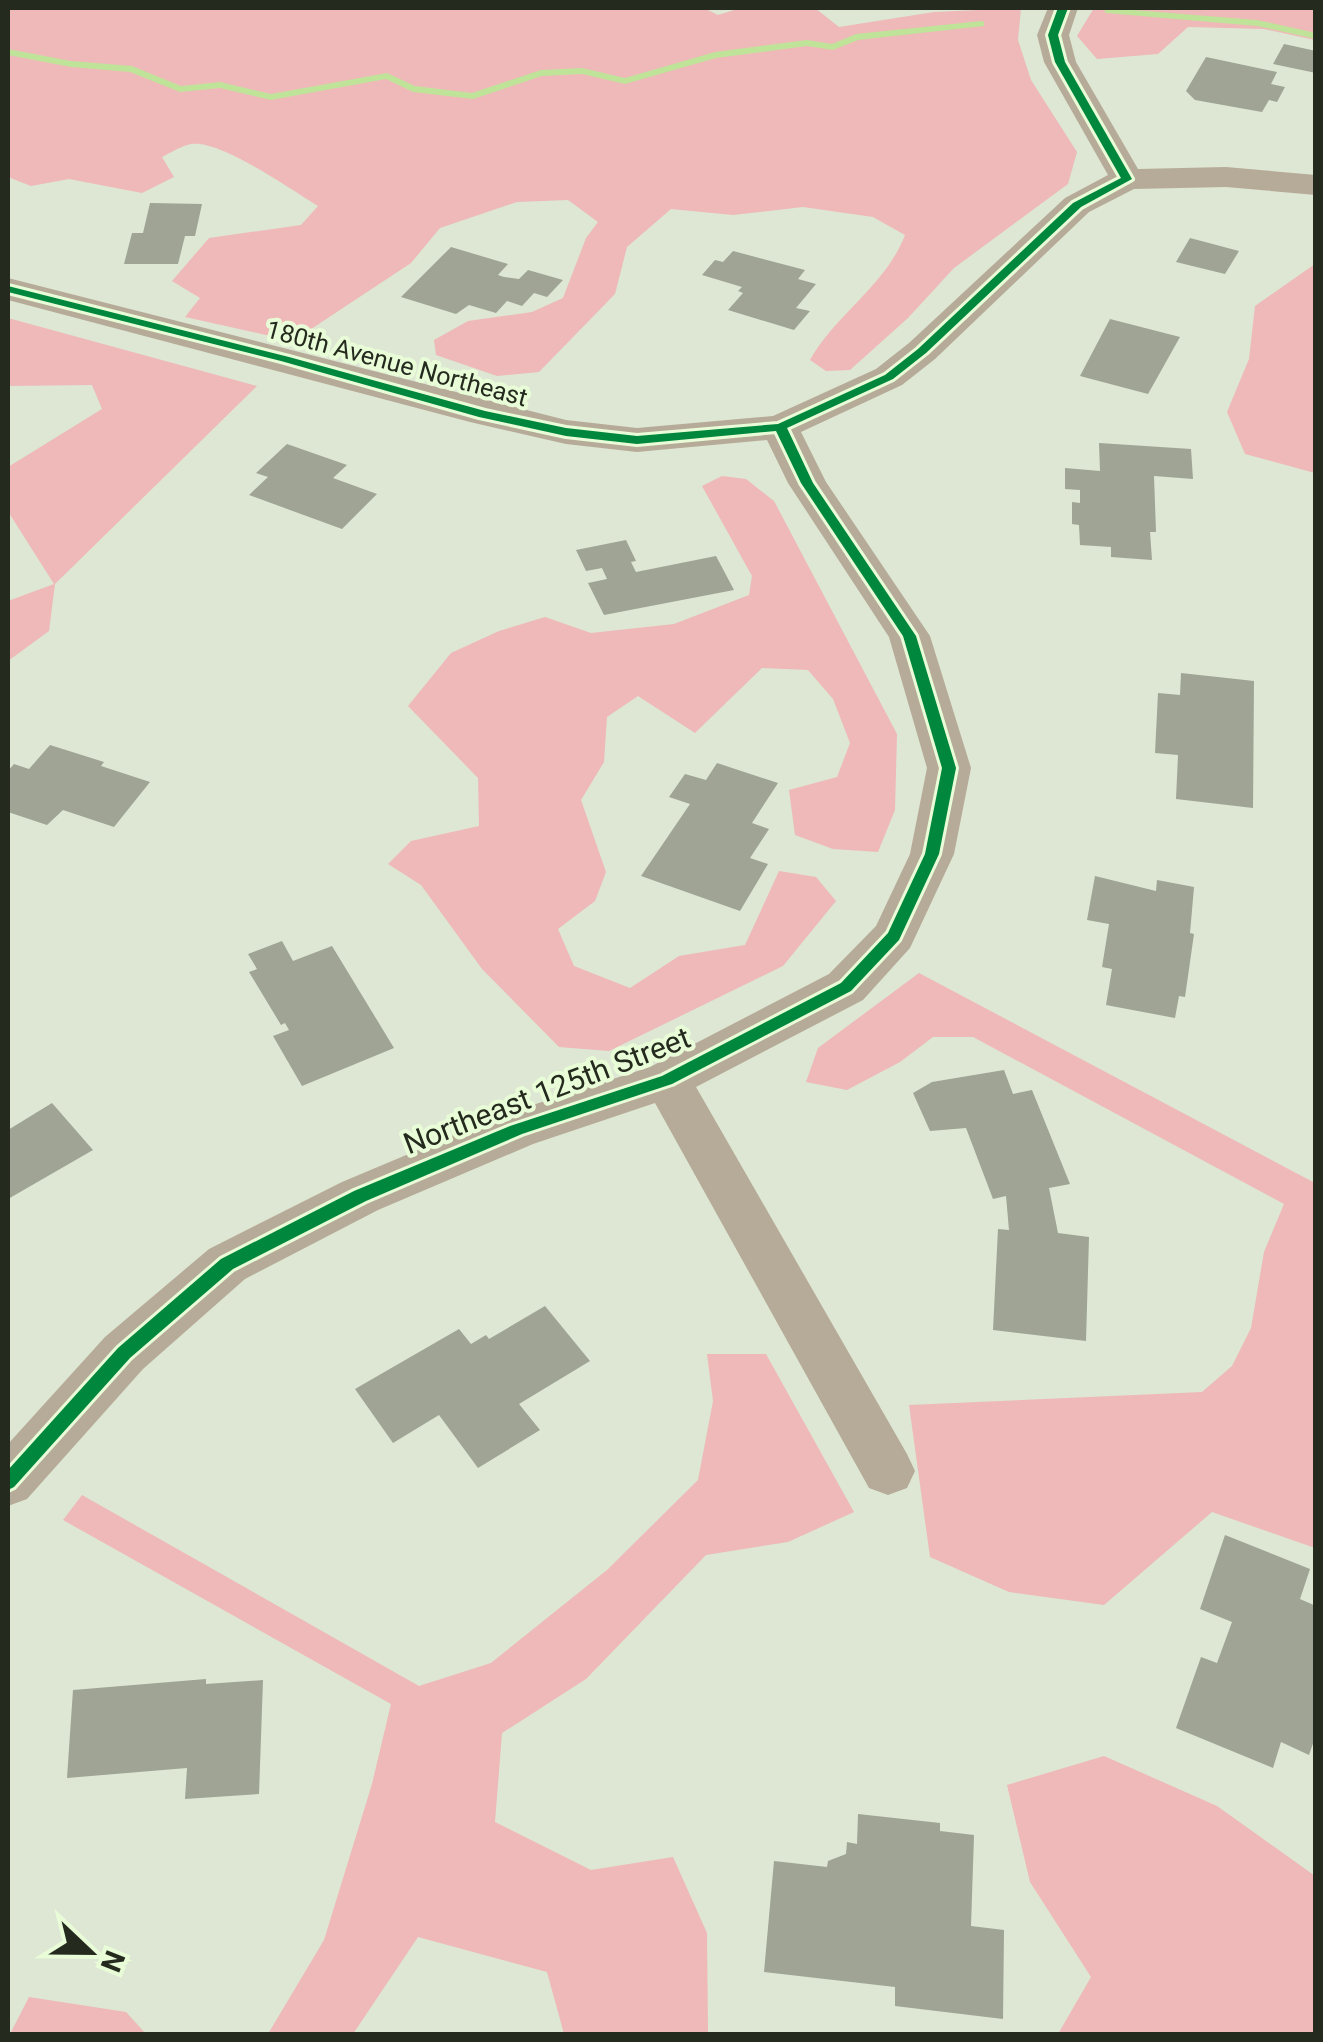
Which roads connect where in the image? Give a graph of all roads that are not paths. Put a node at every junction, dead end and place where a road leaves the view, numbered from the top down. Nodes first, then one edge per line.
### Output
1 (1063, 8) edge
2 (1127, 179) junction
3 (1316, 185) edge
4 (8, 289) edge
5 (780, 427) junction
6 (667, 1080) junction
7 (888, 1471) dead end
8 (8, 1482) edge

1 - 2 street
2 - 3 street
2 - 5 street
4 - 5 street, 180th Avenue Northeast
5 - 6 street, Northeast 125th Street
6 - 7 street
6 - 8 street, Northeast 125th Street

